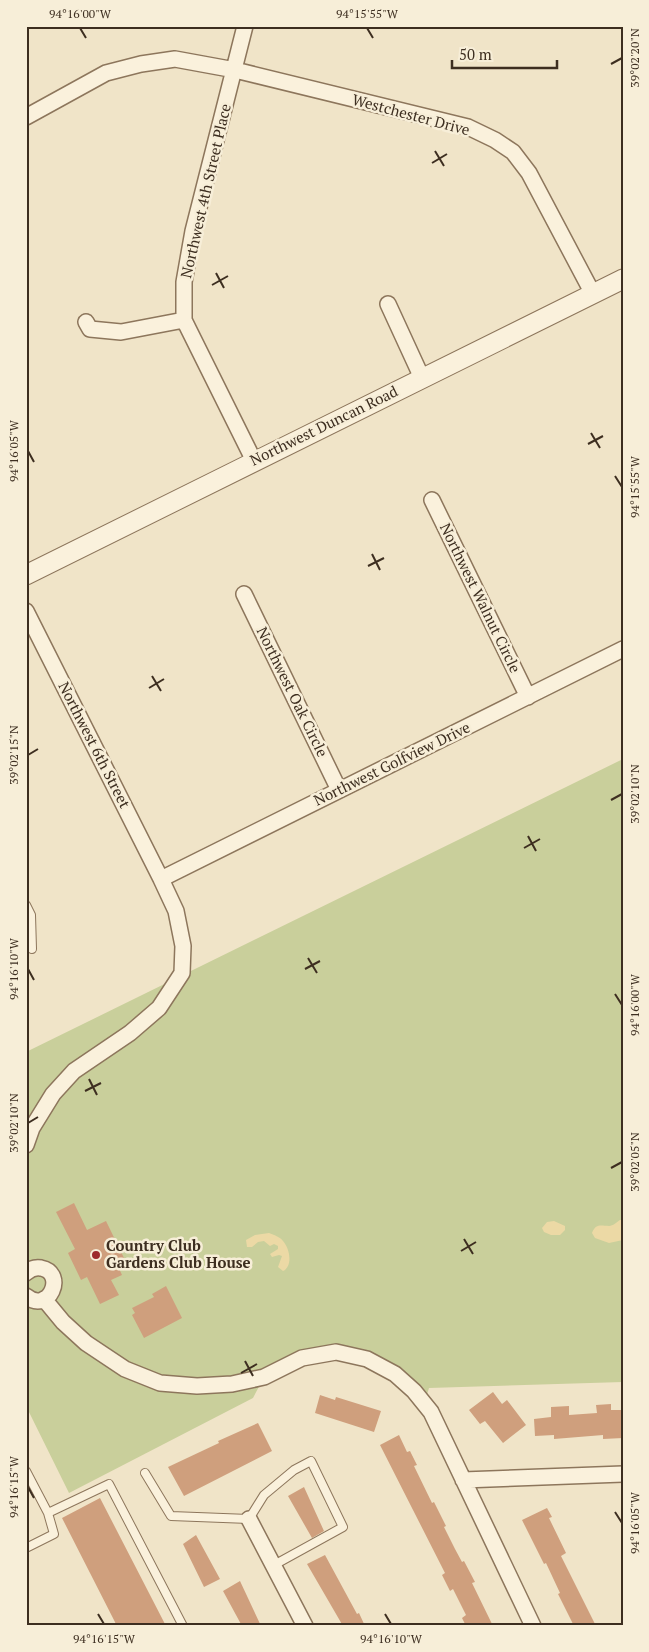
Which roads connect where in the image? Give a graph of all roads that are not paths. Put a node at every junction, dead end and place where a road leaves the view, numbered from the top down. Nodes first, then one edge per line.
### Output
1 (245, 26) edge
2 (234, 70) junction
3 (26, 117) edge
4 (623, 279) edge
5 (593, 294) junction
6 (388, 304) dead end
7 (184, 320) junction
8 (86, 322) dead end
9 (422, 378) junction
10 (254, 461) junction
11 (432, 500) dead end
12 (26, 575) edge
13 (244, 594) dead end
14 (26, 611) edge
15 (623, 649) edge
16 (528, 696) junction
17 (339, 790) junction
18 (161, 879) junction
19 (26, 905) edge
20 (32, 949) dead end
21 (26, 1145) edge
22 (27, 1267) edge
23 (33, 1300) edge
24 (26, 1472) edge
25 (145, 1473) dead end
26 (623, 1474) edge
27 (463, 1480) junction
28 (48, 1514) junction
29 (249, 1518) junction
30 (26, 1548) edge
31 (274, 1565) junction
32 (183, 1626) edge
33 (305, 1626) edge
34 (534, 1626) edge

1 - 2 street, Northwest 4th Street Place
2 - 3 street, Westchester Drive
2 - 5 street, Westchester Drive
2 - 7 street, Northwest 4th Street Place
4 - 5 street, Northwest Duncan Road
5 - 9 street, Northwest Duncan Road
6 - 9 street
7 - 8 street
7 - 10 street, Northwest 4th Street Place
9 - 10 street, Northwest Duncan Road
10 - 12 street, Northwest Duncan Road
11 - 16 street, Northwest Walnut Circle
13 - 17 street, Northwest Oak Circle
14 - 18 street, Northwest 6th Street
15 - 16 street, Northwest Golfview Drive
16 - 17 street, Northwest Golfview Drive
17 - 18 street, Northwest Golfview Drive
18 - 21 street, Northwest 6th Street
19 - 20 lane
22 - 23 street
23 - 27 street
24 - 28 lane
25 - 29 lane
26 - 27 street
27 - 34 street
28 - 30 lane
28 - 32 lane
29 - 31 street
29 - 31 lane
31 - 33 street

